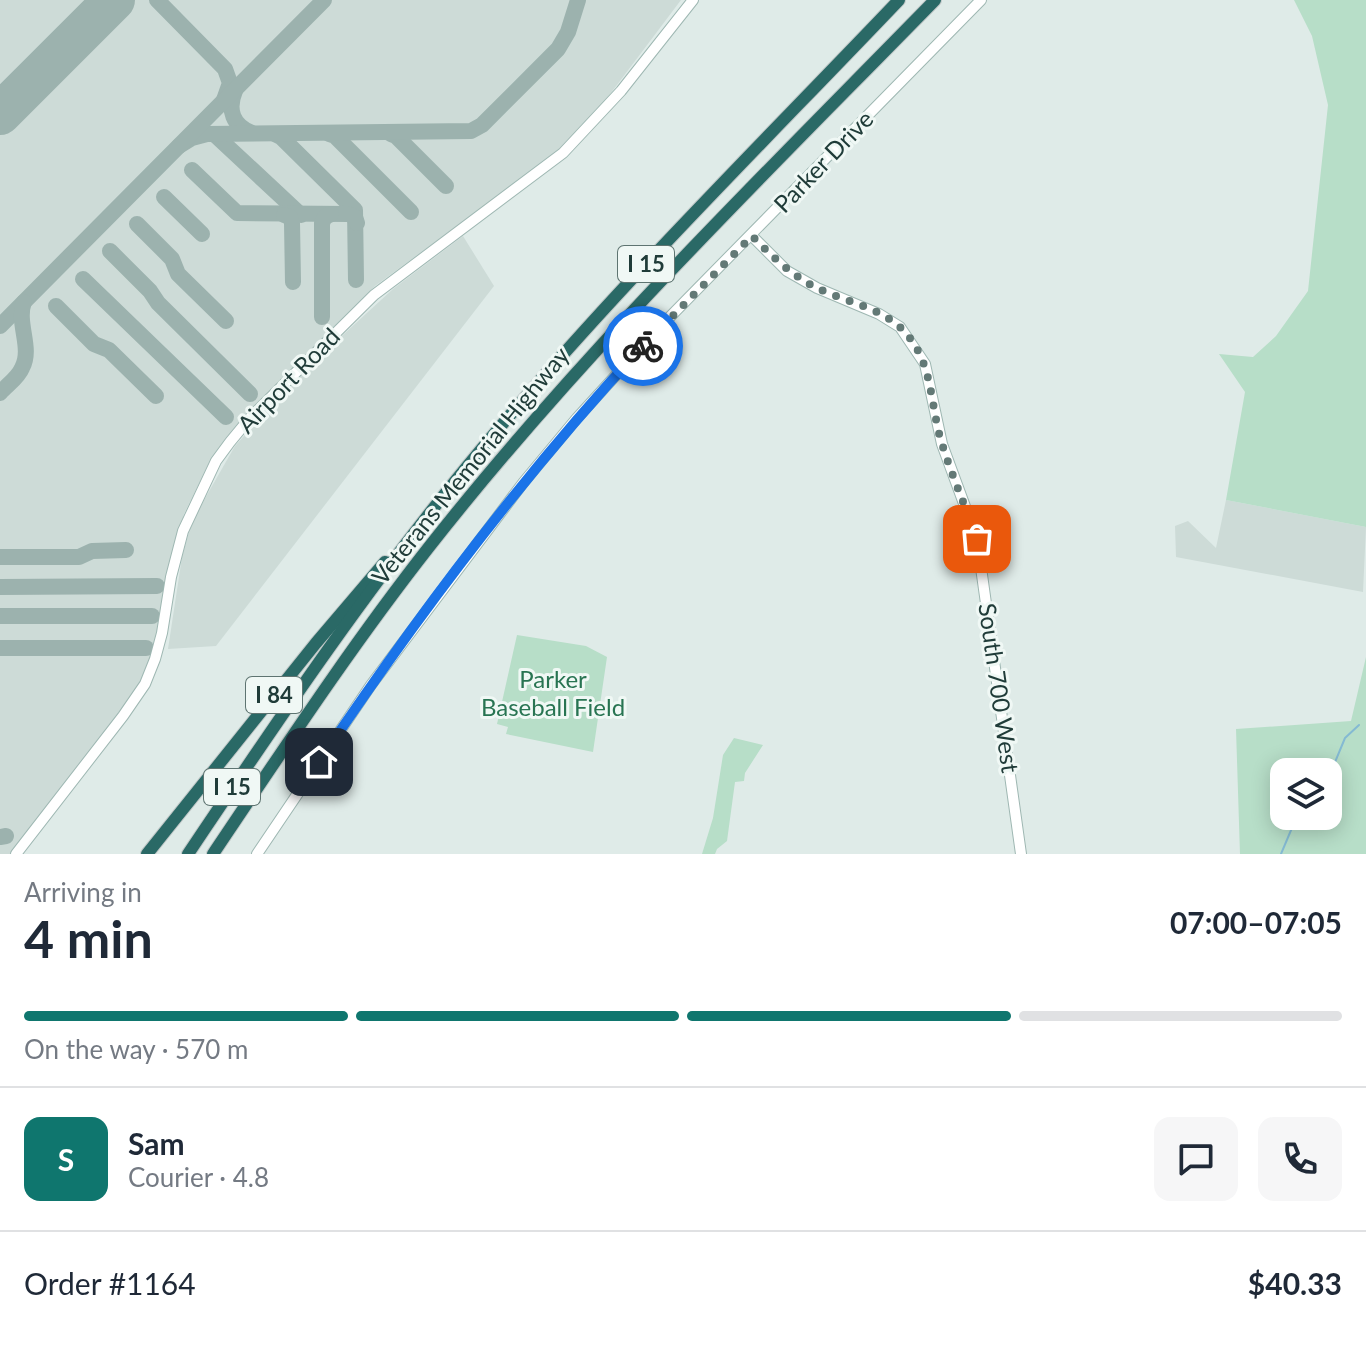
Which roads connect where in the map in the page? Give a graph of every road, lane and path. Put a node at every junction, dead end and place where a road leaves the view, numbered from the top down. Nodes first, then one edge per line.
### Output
1 (693, 0) edge
2 (899, 0) edge
3 (935, 0) edge
4 (981, 0) edge
5 (752, 236) junction
6 (408, 541) junction
7 (16, 854) edge
8 (147, 854) edge
9 (188, 854) edge
10 (213, 854) edge
11 (257, 854) edge
12 (1021, 854) edge

1 - 7 street, Airport Road
2 - 6 highway, Veterans Memorial Highway / I 15
3 - 10 highway, Veterans Memorial Highway / I 15
4 - 5 street, Parker Drive
5 - 11 street, Parker Drive
5 - 12 street, South 700 West
6 - 8 highway, I 84
6 - 9 highway, Veterans Memorial Highway / I 15

